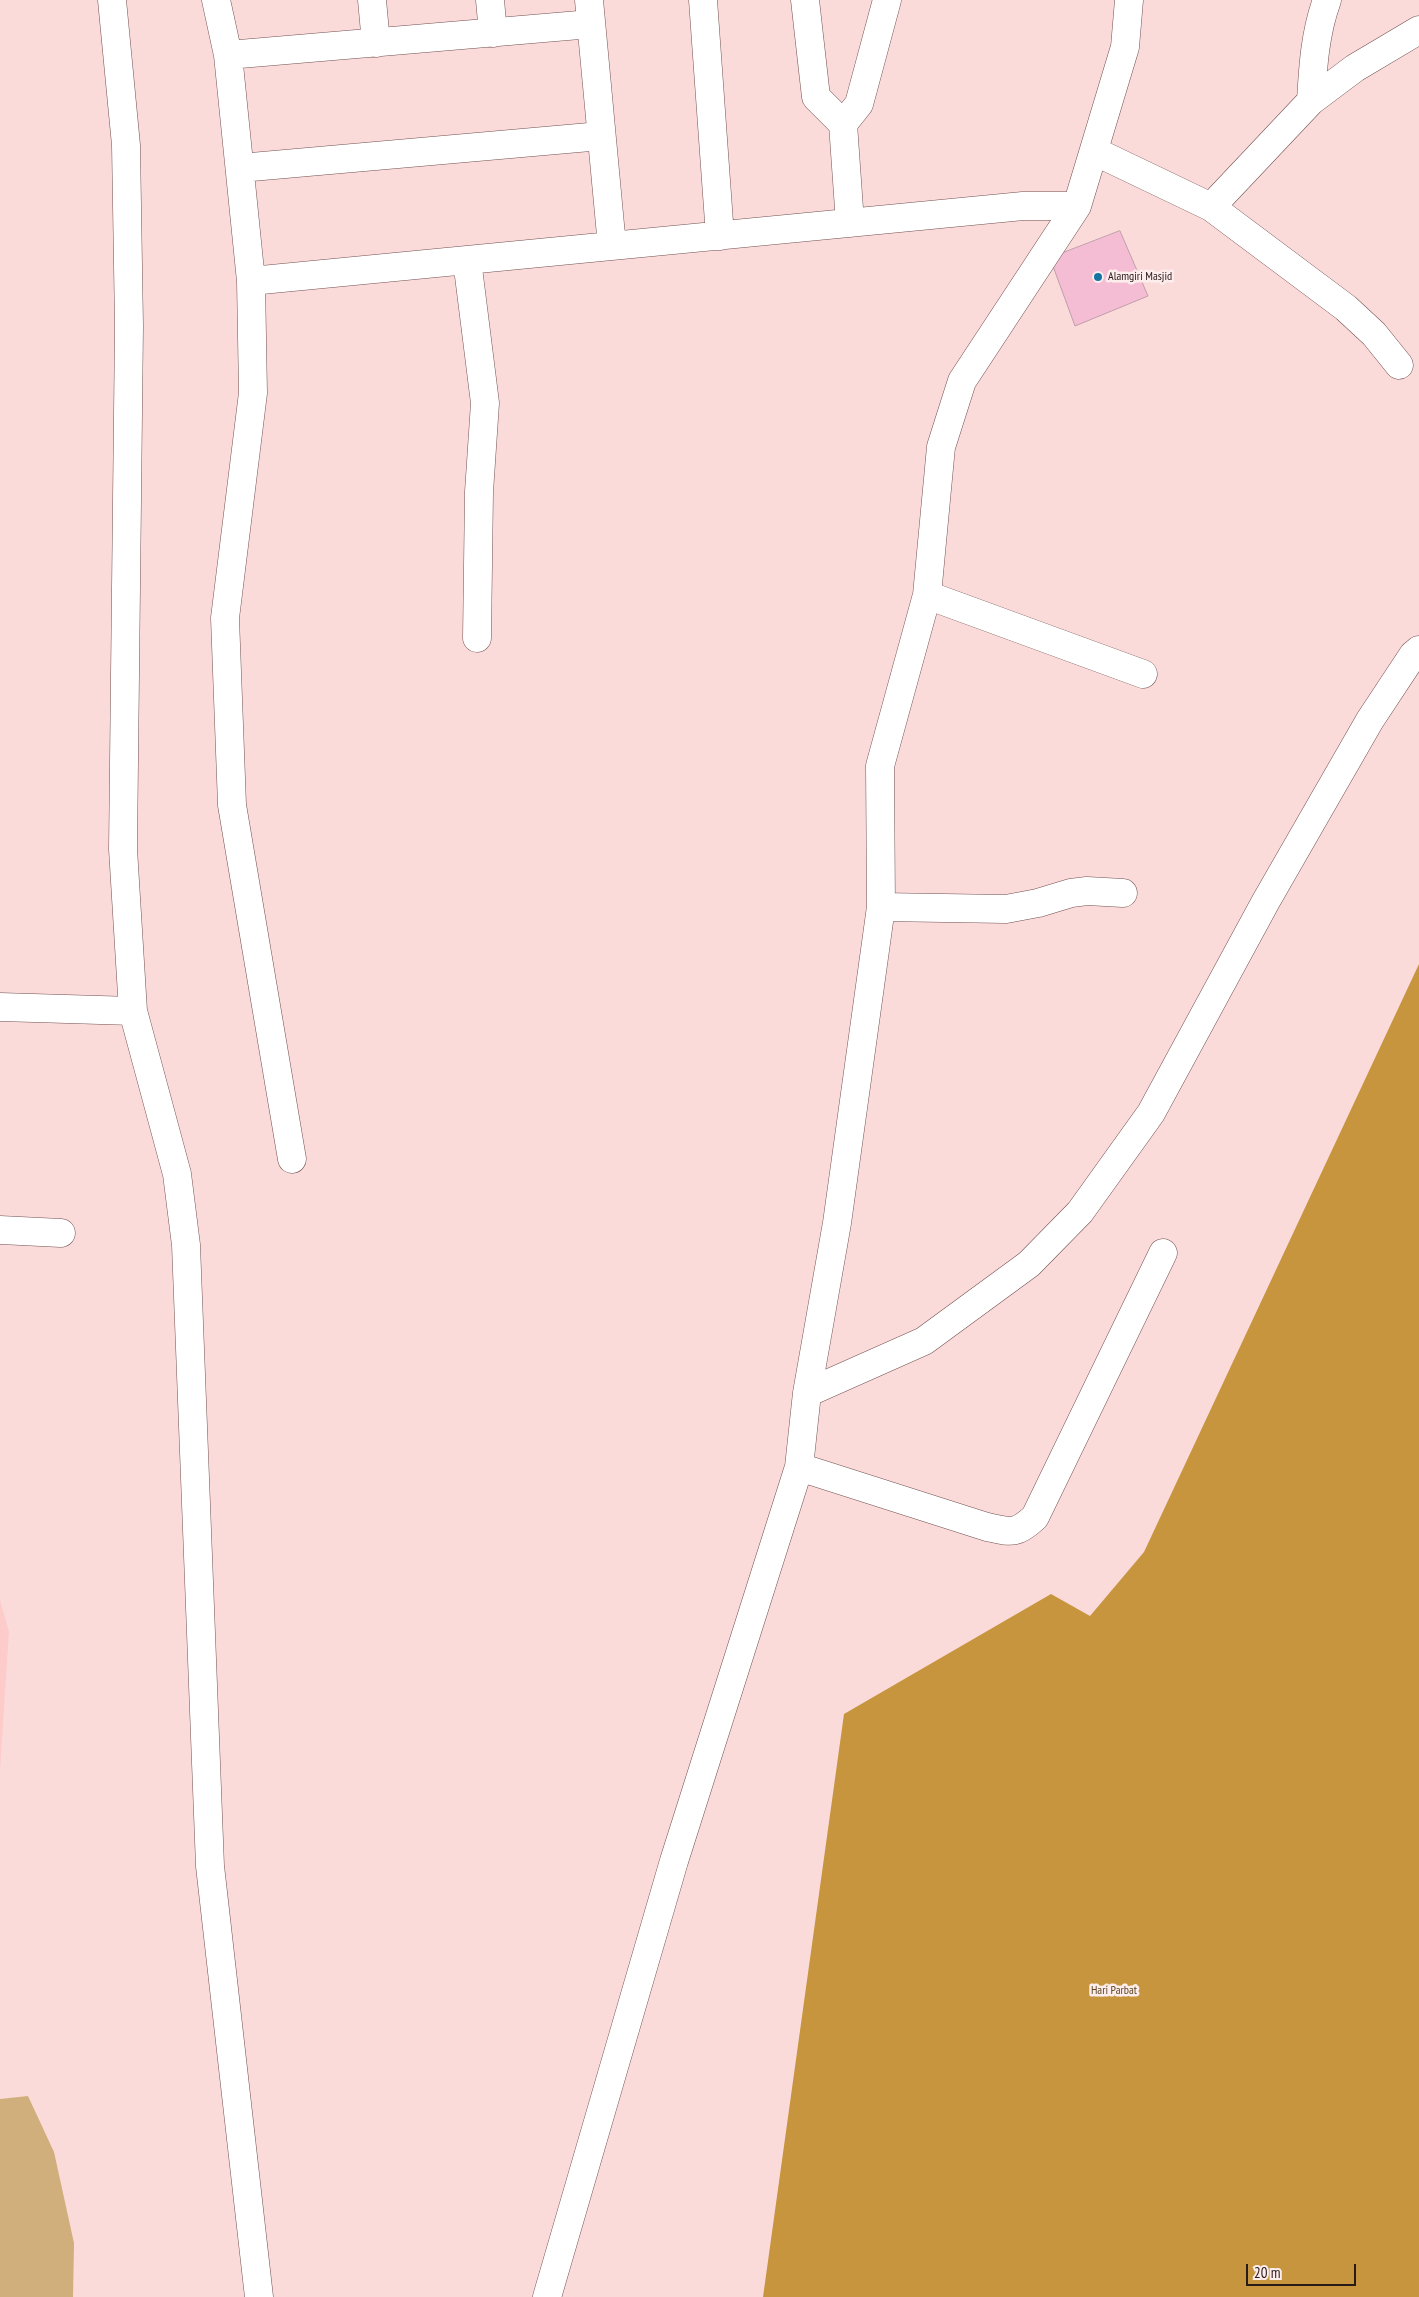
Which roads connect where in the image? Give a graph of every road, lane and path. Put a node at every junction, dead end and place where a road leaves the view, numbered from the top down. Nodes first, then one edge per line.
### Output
1 (112, 0) edge
2 (216, 0) edge
3 (372, 0) edge
4 (490, 0) edge
5 (703, 0) edge
6 (805, 0) edge
7 (887, 0) edge
8 (1129, 0) edge
9 (1327, 0) edge
10 (590, 12) edge
11 (1419, 30) edge
12 (493, 33) junction
13 (376, 42) junction
14 (228, 55) junction
15 (1311, 101) junction
16 (843, 124) junction
17 (602, 136) junction
18 (1094, 151) junction
19 (240, 168) junction
20 (1077, 206) junction
21 (1211, 207) junction
22 (850, 223) junction
23 (720, 236) junction
24 (612, 246) junction
25 (467, 260) junction
26 (251, 281) junction
27 (1399, 365) dead end
28 (927, 595) junction
29 (478, 638) dead end
30 (1419, 650) edge
31 (1144, 674) dead end
32 (1123, 893) dead end
33 (881, 907) junction
34 (0, 1007) edge
35 (133, 1011) junction
36 (292, 1159) dead end
37 (0, 1230) edge
38 (60, 1233) dead end
39 (1163, 1253) dead end
40 (807, 1393) junction
41 (799, 1467) junction
42 (258, 2297) edge
43 (546, 2297) edge

1 - 35 street
2 - 14 street
3 - 13 street
4 - 12 street
5 - 23 street
6 - 16 street
7 - 16 street
8 - 18 street
9 - 15 street
10 - 12 street
10 - 17 street
11 - 15 street
12 - 13 street
13 - 14 street
14 - 19 street
15 - 21 street
16 - 22 street
17 - 19 street
17 - 24 street
18 - 20 street
18 - 21 street
19 - 26 street
20 - 22 street
20 - 28 street
21 - 27 street
22 - 23 street
23 - 24 street
24 - 25 street
25 - 26 street
25 - 29 street
26 - 36 street
28 - 31 street
28 - 33 street
30 - 40 street
32 - 33 street
33 - 40 street
34 - 35 street
35 - 42 street
37 - 38 street
39 - 41 street
40 - 41 street
41 - 43 street

